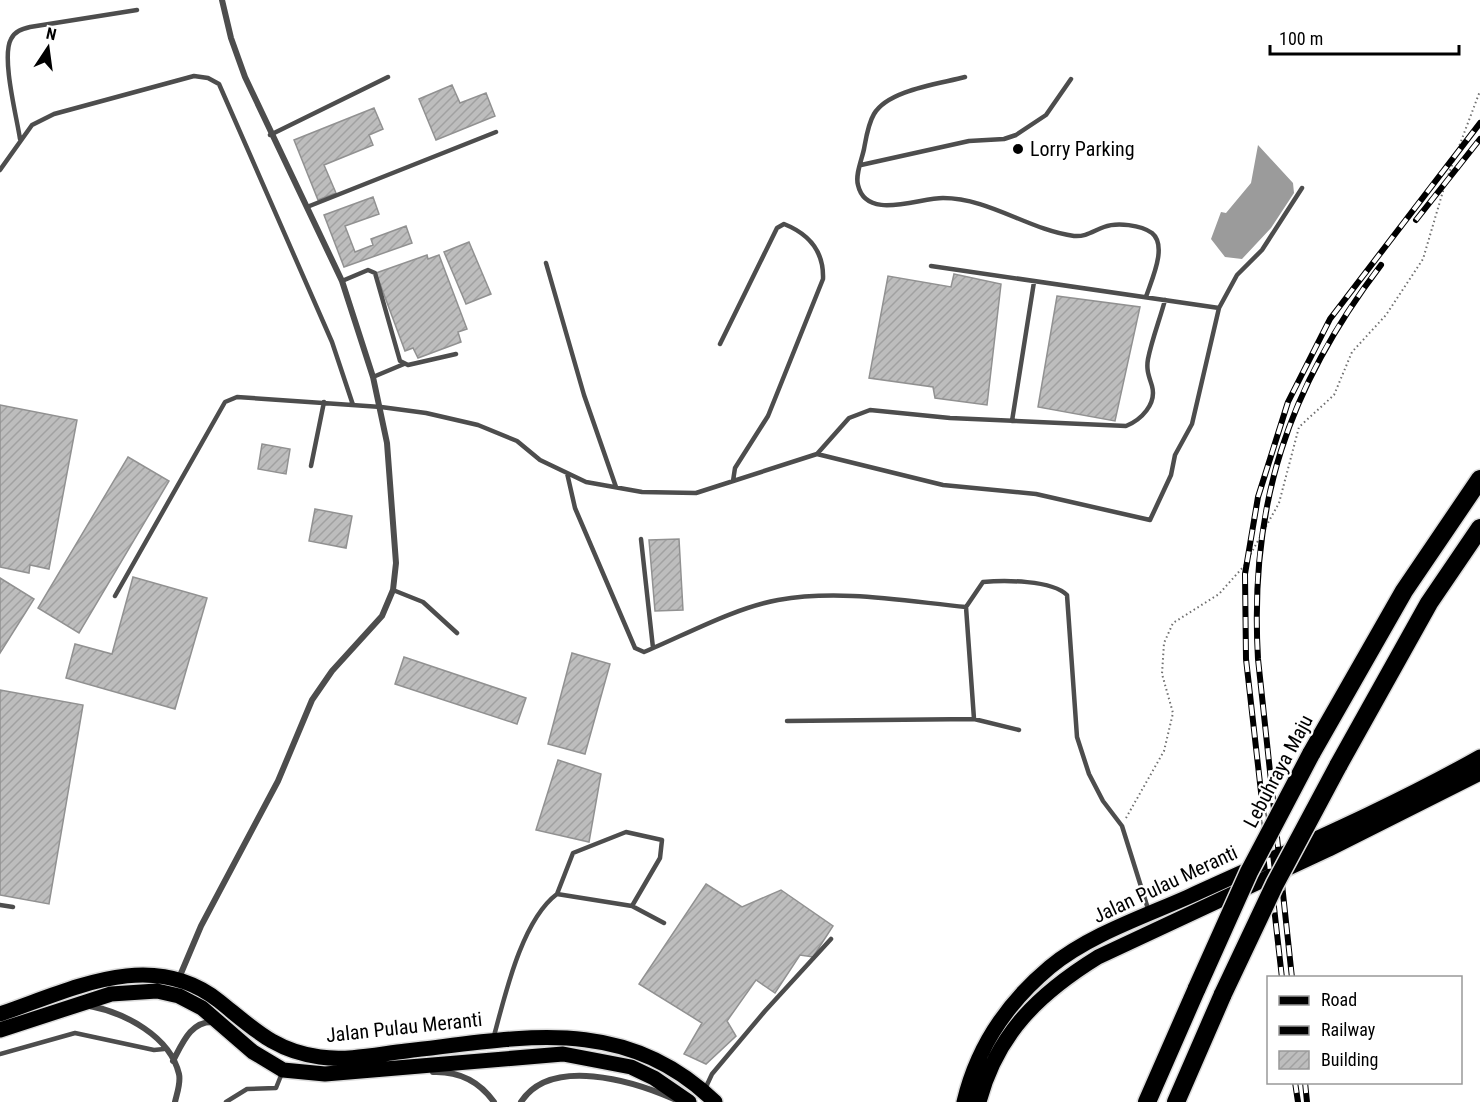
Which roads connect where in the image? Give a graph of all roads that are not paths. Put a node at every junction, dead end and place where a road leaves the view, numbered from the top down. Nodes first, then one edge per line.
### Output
1 (222, 0) edge
2 (137, 10) dead end
3 (388, 77) dead end
4 (965, 77) dead end
5 (1071, 79) dead end
6 (496, 132) dead end
7 (270, 135) junction
8 (20, 139) junction
9 (861, 165) junction
10 (0, 170) edge
11 (1302, 188) dead end
12 (307, 207) junction
13 (546, 263) dead end
14 (931, 266) dead end
15 (342, 281) junction
16 (1034, 282) junction
17 (1146, 297) junction
18 (1165, 300) junction
19 (1219, 308) junction
20 (720, 344) dead end
21 (456, 354) dead end
22 (404, 364) junction
23 (373, 377) junction
24 (324, 402) junction
25 (353, 405) junction
26 (381, 407) junction
27 (1012, 421) junction
28 (817, 454) junction
29 (311, 466) dead end
30 (567, 473) junction
31 (1480, 478) edge
32 (733, 481) junction
33 (616, 487) junction
34 (1480, 528) edge
35 (641, 539) dead end
36 (393, 590) junction
37 (115, 596) dead end
38 (966, 607) junction
39 (457, 633) dead end
40 (653, 648) junction
41 (974, 719) junction
42 (787, 721) dead end
43 (1019, 730) dead end
44 (1480, 757) edge
45 (1480, 773) edge
46 (557, 894) junction
47 (0, 905) edge
48 (632, 906) junction
49 (13, 907) dead end
50 (1149, 915) junction
51 (664, 923) dead end
52 (831, 939) dead end
53 (179, 978) junction
54 (78, 1003) junction
55 (0, 1014) edge
56 (220, 1022) junction
57 (0, 1030) edge
58 (494, 1039) junction
59 (164, 1049) junction
60 (0, 1054) edge
61 (173, 1061) junction
62 (283, 1070) junction
63 (371, 1070) junction
64 (710, 1097) edge
65 (175, 1102) edge
66 (226, 1102) edge
67 (494, 1102) edge
68 (521, 1102) edge
69 (680, 1102) edge
70 (689, 1102) edge
71 (963, 1102) edge
72 (979, 1102) edge
73 (1147, 1102) edge
74 (1176, 1102) edge

1 - 7 street
2 - 8 lane
3 - 7 lane
4 - 9 lane
5 - 9 lane
6 - 12 lane
7 - 12 street
8 - 10 lane
8 - 25 lane
9 - 17 lane
11 - 19 lane
12 - 15 street
13 - 33 lane
14 - 16 lane
15 - 22 lane
15 - 23 street
16 - 17 lane
16 - 27 lane
17 - 18 lane
18 - 19 lane
18 - 27 lane
19 - 28 lane
20 - 32 lane
21 - 22 lane
22 - 23 lane
23 - 26 street
24 - 25 lane
24 - 29 lane
24 - 37 lane
25 - 26 lane
26 - 30 lane
26 - 36 street
27 - 28 lane
28 - 32 lane
30 - 33 lane
30 - 40 lane
31 - 73 highway, Lebuhraya Maju, bridge
32 - 33 lane
34 - 74 highway, bridge
35 - 40 lane
36 - 39 lane
36 - 53 street
38 - 40 lane
38 - 41 lane
38 - 50 lane
41 - 42 lane
41 - 43 lane
44 - 50 main road, Jalan Pulau Meranti
45 - 72 main road, Jalan Pulau Meranti
46 - 48 lane
46 - 48 lane
46 - 58 lane
47 - 49 lane
48 - 51 lane
50 - 71 main road, Jalan Pulau Meranti
52 - 64 lane
53 - 55 main road, Jalan Pulau Meranti
53 - 58 main road, Jalan Pulau Meranti
54 - 56 main road, Jalan Pulau Meranti
54 - 57 main road, Jalan Pulau Meranti
54 - 59 street
56 - 61 street
56 - 62 main road, Jalan Pulau Meranti
58 - 64 main road, Jalan Pulau Meranti
59 - 60 lane
59 - 61 street
61 - 65 street
62 - 63 main road, Jalan Pulau Meranti
62 - 66 lane
63 - 67 street
63 - 70 main road, Jalan Pulau Meranti
68 - 69 street

